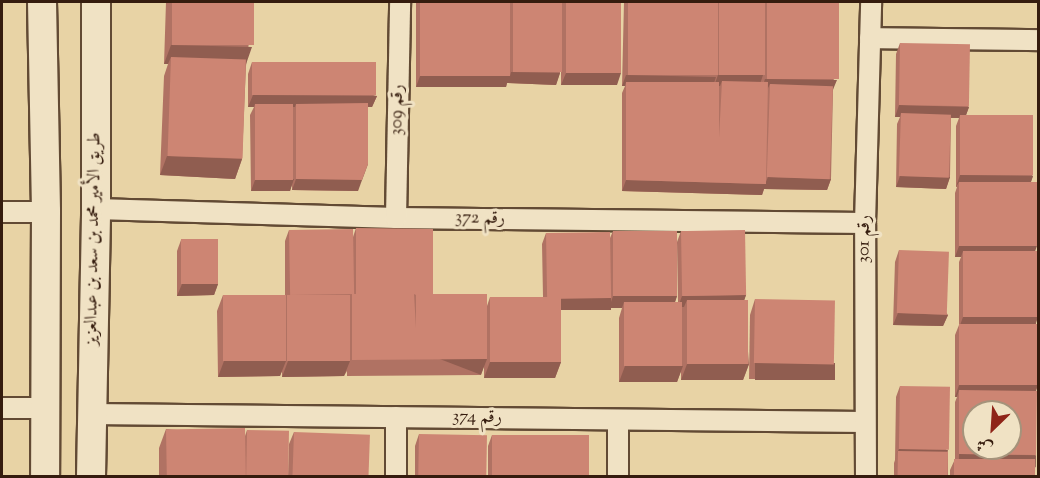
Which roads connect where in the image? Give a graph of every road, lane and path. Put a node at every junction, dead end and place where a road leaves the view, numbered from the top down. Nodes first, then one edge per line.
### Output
1 (42, 2) edge
2 (96, 2) edge
3 (400, 2) edge
4 (871, 2) edge
5 (870, 38) junction
6 (1038, 40) edge
7 (96, 209) junction
8 (2, 212) edge
9 (46, 212) junction
10 (396, 218) junction
11 (865, 223) junction
12 (2, 408) edge
13 (44, 408) junction
14 (90, 414) junction
15 (396, 417) junction
16 (618, 421) junction
17 (864, 422) junction
18 (45, 477) edge
19 (91, 477) edge
20 (396, 477) edge
21 (618, 477) edge
22 (866, 477) edge

1 - 9 main road
2 - 7 main road, طريق الأمير محمد بن سعد بن عبدالعزيز
3 - 10 street, رقم 309
4 - 5 street, رقم 301
5 - 6 street
5 - 11 street, رقم 301
7 - 10 street, رقم 372
7 - 14 main road, طريق الأمير محمد بن سعد بن عبدالعزيز
8 - 9 street
9 - 13 main road
10 - 11 street, رقم 372
11 - 17 street, رقم 301
12 - 13 street
13 - 18 main road
14 - 15 street, رقم 374
14 - 19 main road, طريق الأمير محمد بن سعد بن عبدالعزيز
15 - 16 street, رقم 374
15 - 20 street
16 - 17 street, رقم 374
16 - 21 street
17 - 22 street, رقم 301

